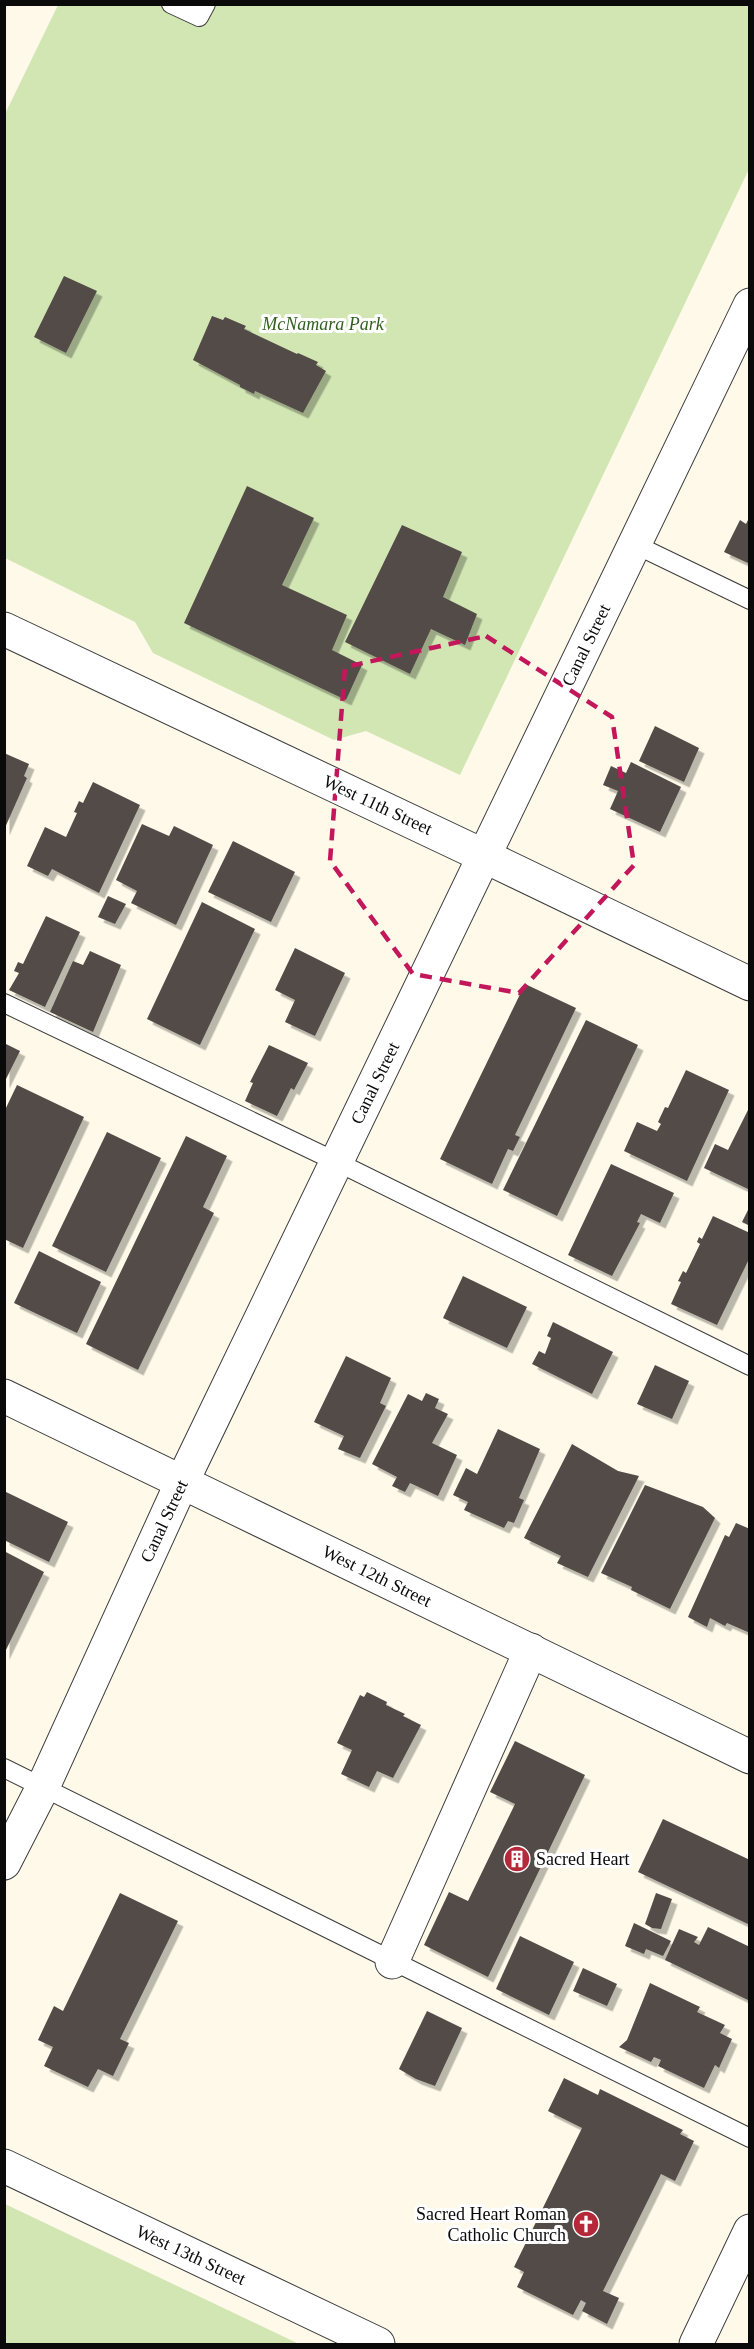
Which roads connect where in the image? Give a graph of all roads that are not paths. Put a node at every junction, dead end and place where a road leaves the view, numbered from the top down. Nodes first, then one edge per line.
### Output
1 (171, 4) edge
2 (206, 4) edge
3 (750, 305) edge
4 (634, 544) junction
5 (750, 600) edge
6 (4, 629) edge
7 (484, 856) junction
8 (750, 984) edge
9 (4, 1003) edge
10 (336, 1162) junction
11 (750, 1366) edge
12 (4, 1396) edge
13 (182, 1482) junction
14 (531, 1650) junction
15 (750, 1757) edge
16 (4, 1768) edge
17 (43, 1787) junction
18 (4, 1863) edge
19 (392, 1962) junction
20 (750, 2138) edge
21 (4, 2166) edge
22 (750, 2231) edge
23 (378, 2344) edge
24 (696, 2344) edge

1 - 2 lane
3 - 4 street, Canal Street
4 - 5 lane
4 - 7 street, Canal Street
6 - 7 street, West 11th Street
7 - 8 street, West 11th Street
7 - 10 street, Canal Street
9 - 10 lane
10 - 11 lane
10 - 13 street, Canal Street
12 - 13 street, West 12th Street
13 - 14 street, West 12th Street
13 - 17 street, Canal Street
14 - 15 street, West 12th Street
14 - 19 street
16 - 17 lane
17 - 18 street, Canal Street
17 - 19 lane
19 - 20 lane
21 - 23 street, West 13th Street
22 - 24 street

